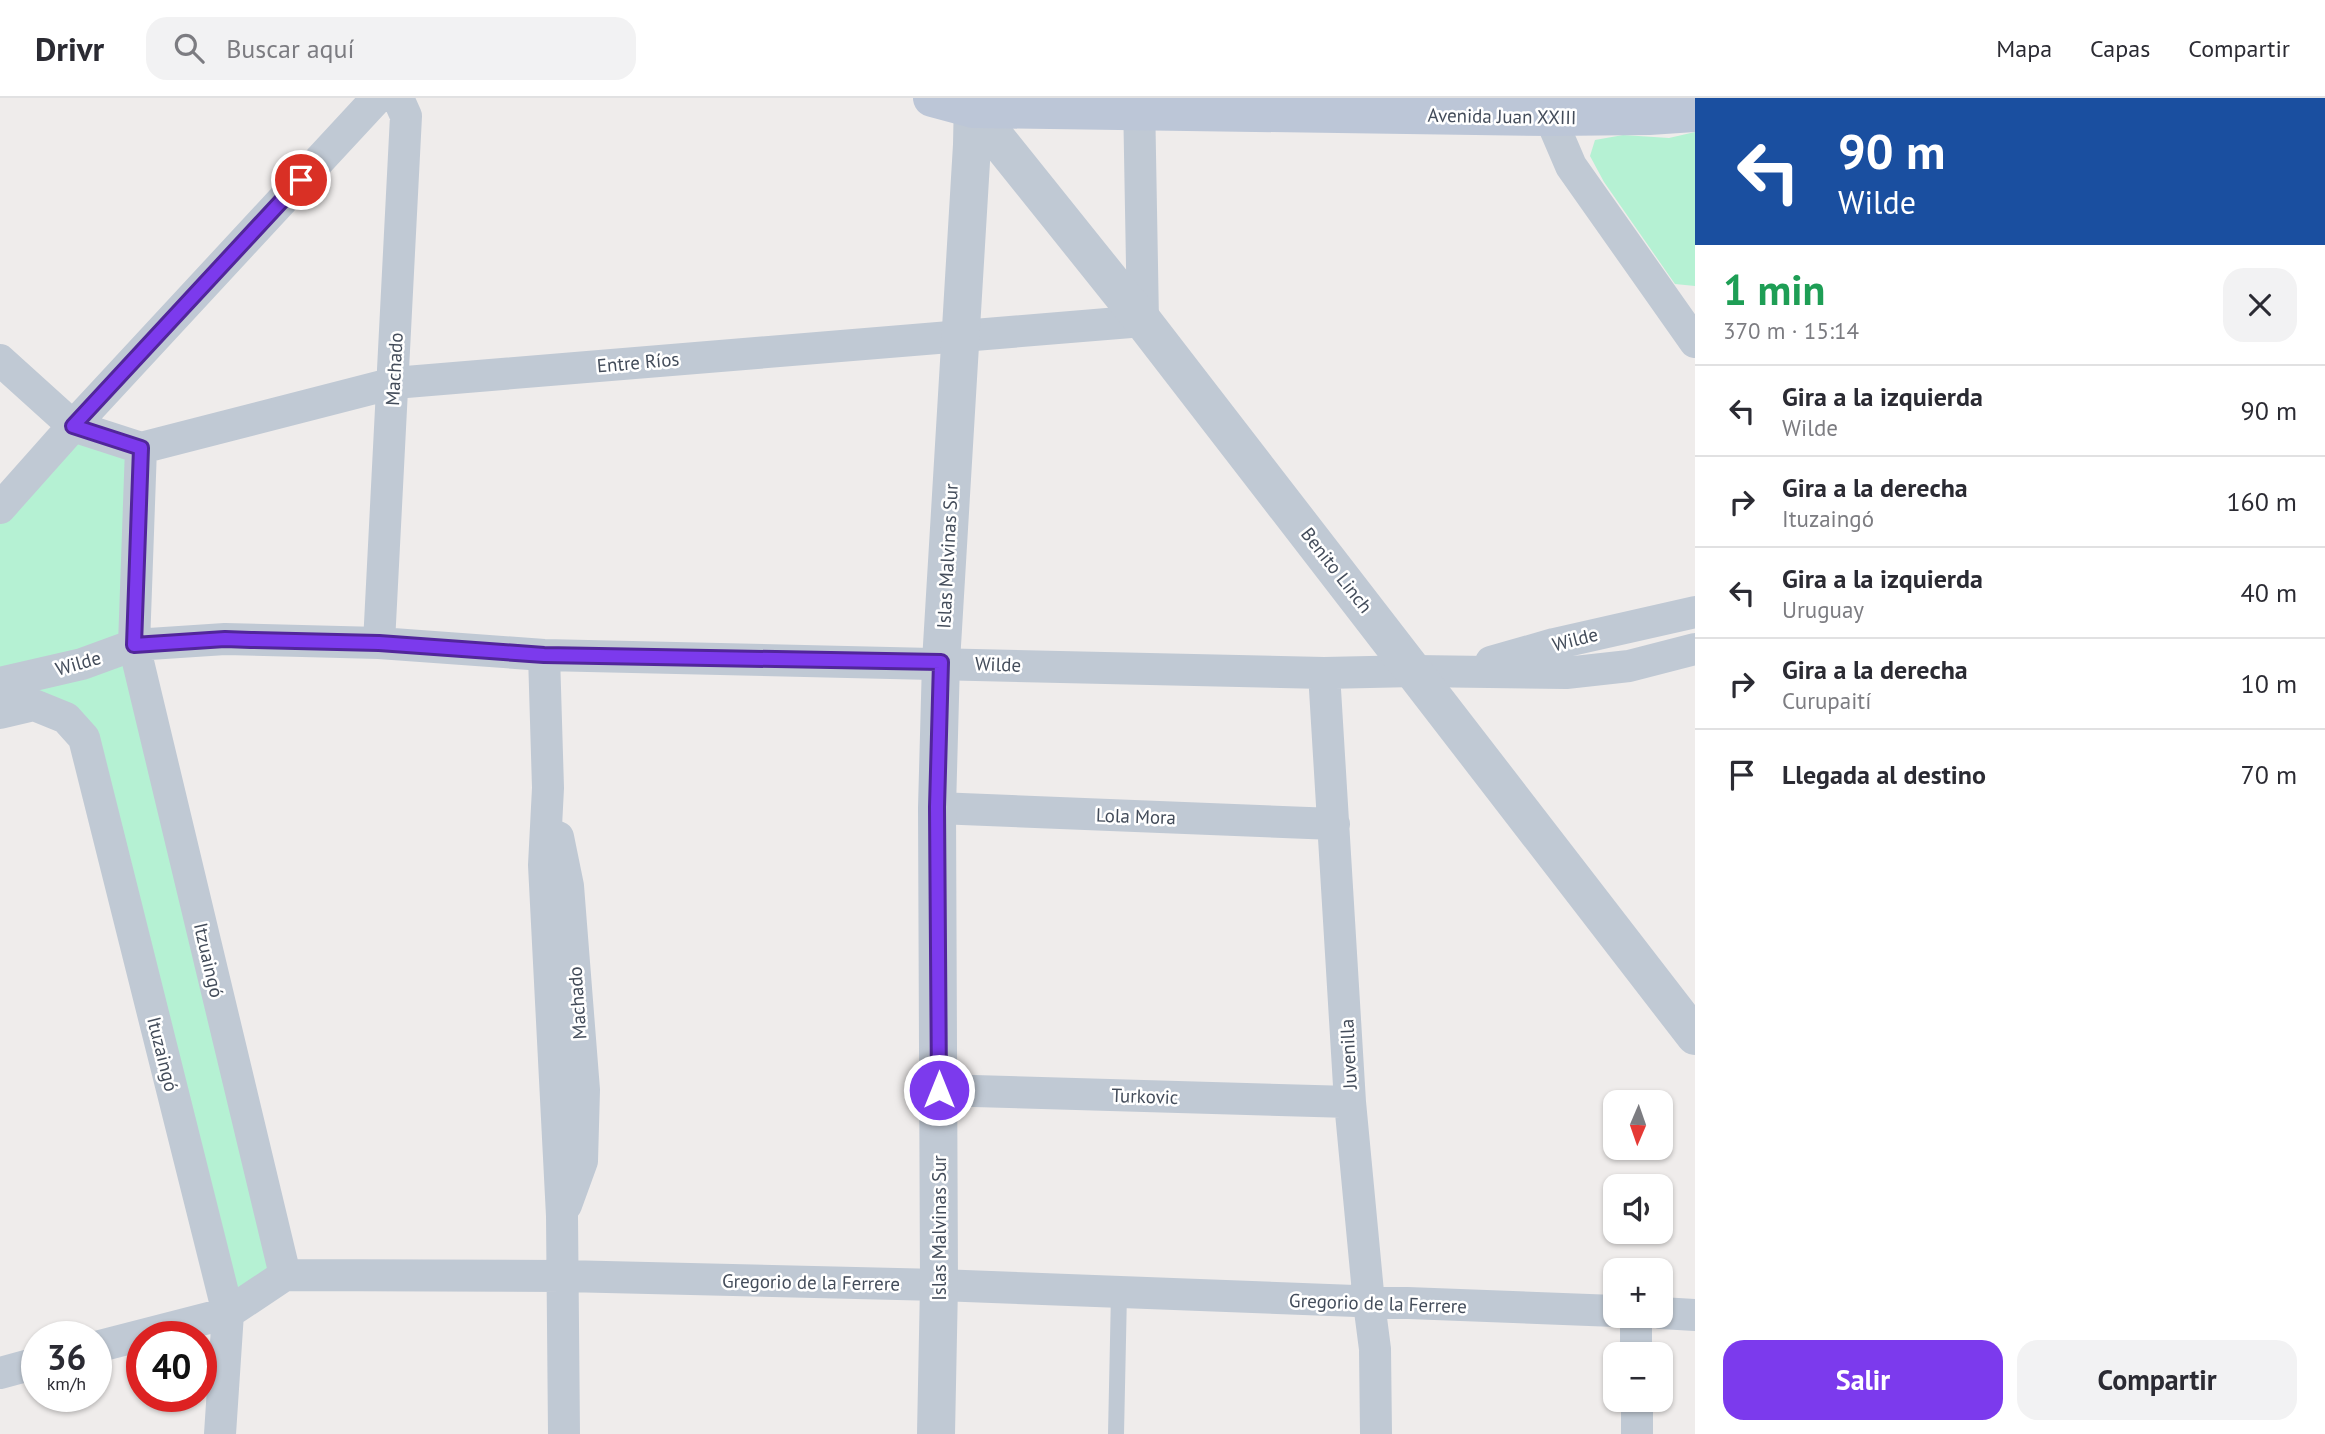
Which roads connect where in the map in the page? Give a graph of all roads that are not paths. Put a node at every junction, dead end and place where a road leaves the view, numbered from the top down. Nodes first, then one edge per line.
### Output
1 (377, 98) edge
2 (398, 98) edge
3 (932, 98) edge
4 (973, 103) edge
5 (1139, 105) edge
6 (1550, 108) edge
7 (1695, 113) edge
8 (1143, 321) junction
9 (1692, 332) edge
10 (960, 334) junction
11 (0, 360) edge
12 (394, 383) junction
13 (73, 426) junction
14 (141, 448) junction
15 (0, 508) edge
16 (1695, 612) edge
17 (379, 643) junction
18 (134, 645) junction
19 (1695, 649) edge
20 (544, 655) junction
21 (941, 662) junction
22 (1415, 671) junction
23 (1456, 671) junction
24 (1324, 673) junction
25 (0, 683) edge
26 (0, 713) edge
27 (937, 807) junction
28 (1334, 824) junction
29 (1695, 1036) edge
30 (939, 1090) junction
31 (1350, 1102) junction
32 (285, 1275) junction
33 (564, 1276) junction
34 (939, 1285) junction
35 (1119, 1293) junction
36 (1369, 1303) junction
37 (1603, 1311) edge
38 (228, 1313) junction
39 (1673, 1314) edge
40 (1695, 1315) edge
41 (112, 1343) edge
42 (21, 1367) edge
43 (0, 1373) edge
44 (1637, 1412) edge
45 (220, 1434) edge
46 (564, 1434) edge
47 (936, 1434) edge
48 (1116, 1434) edge
49 (1376, 1434) edge
50 (1637, 1434) edge

1 - 13 street
2 - 12 street, Machado
3 - 4 main road, Avenida Juan XXIII
4 - 5 main road, Avenida Juan XXIII
4 - 8 street, Benito Linch
4 - 10 street, Islas Malvinas Sur
5 - 6 main road, Avenida Juan XXIII
5 - 8 street
6 - 7 main road, Avenida Juan XXIII
6 - 9 street
8 - 10 street, Entre Ríos
8 - 22 street, Benito Linch
10 - 12 street, Entre Ríos
10 - 21 street, Islas Malvinas Sur
11 - 13 street
12 - 14 street, Entre Ríos
12 - 17 street, Machado
13 - 14 street
13 - 15 street
14 - 18 street
16 - 23 street, Wilde
17 - 18 street, Wilde
17 - 20 street, Wilde
18 - 25 street, Wilde
18 - 32 street, Itzuaingó
19 - 23 street, Wilde
20 - 21 street, Wilde
20 - 33 street, Machado
21 - 24 street, Wilde
21 - 27 street, Islas Malvinas Sur
22 - 23 street, Wilde
22 - 24 street, Wilde
22 - 29 street, Benito Linch
24 - 28 street, Juvenilla
26 - 38 street, Ituzaingó
27 - 28 street, Lola Mora
27 - 30 street, Islas Malvinas Sur
28 - 31 street, Juvenilla
30 - 31 street, Turkovic
30 - 34 street, Islas Malvinas Sur
31 - 36 street, Juvenilla
32 - 33 street, Gregorio de la Ferrere
32 - 38 street
33 - 34 street, Gregorio de la Ferrere
33 - 46 street, Machado
34 - 35 street, Gregorio de la Ferrere
34 - 47 street, Islas Malvinas Sur
35 - 36 street, Gregorio de la Ferrere
35 - 48 lane
36 - 37 street, Gregorio de la Ferrere
36 - 49 street, Juvenilla
38 - 41 street
38 - 45 street, Ituzaingó
39 - 40 street
42 - 43 street
44 - 50 street

